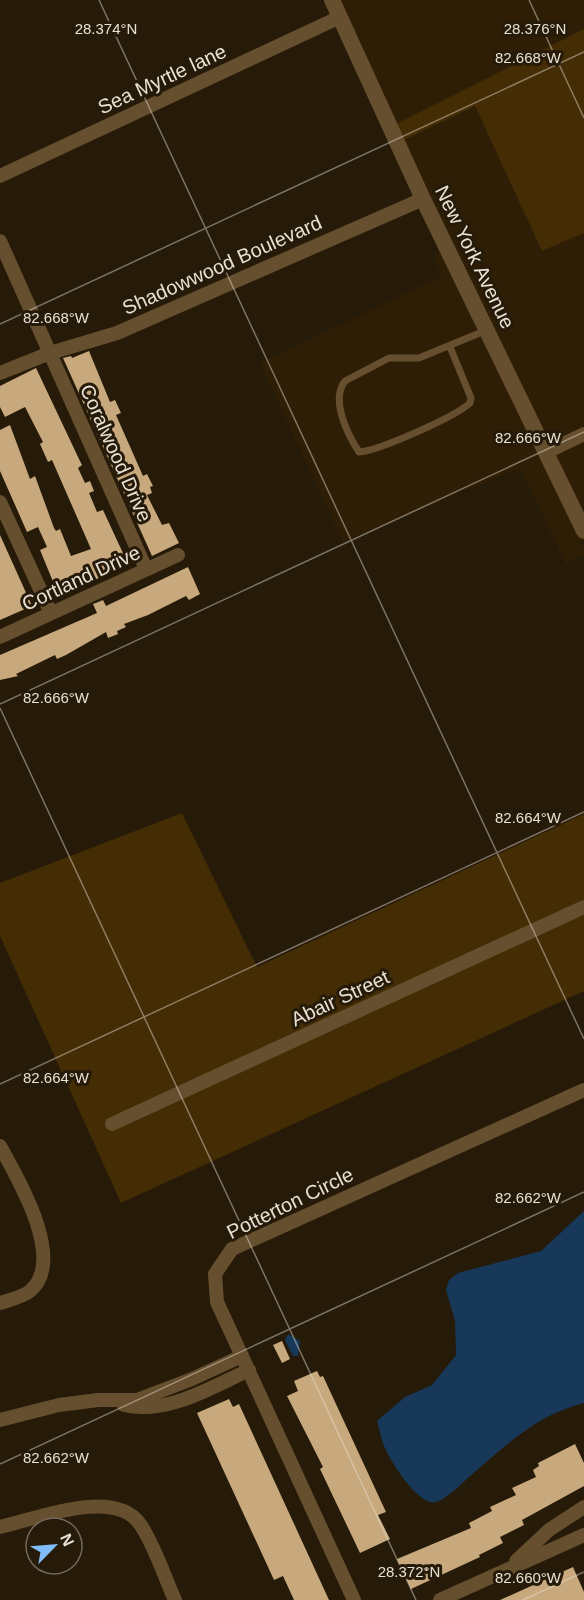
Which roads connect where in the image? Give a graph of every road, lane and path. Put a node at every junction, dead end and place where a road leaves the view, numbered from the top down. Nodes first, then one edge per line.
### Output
1 (332, 0) edge
2 (340, 17) junction
3 (0, 176) edge
4 (423, 199) junction
5 (0, 240) edge
6 (487, 330) junction
7 (450, 347) junction
8 (50, 353) junction
9 (0, 373) edge
10 (584, 434) edge
11 (547, 452) junction
12 (0, 502) edge
13 (584, 531) edge
14 (178, 555) dead end
15 (146, 570) junction
16 (51, 613) junction
17 (0, 637) edge
18 (584, 907) edge
19 (584, 1090) edge
20 (112, 1124) dead end
21 (0, 1146) edge
22 (0, 1302) edge
23 (242, 1356) junction
24 (249, 1370) junction
25 (192, 1379) junction
26 (199, 1393) junction
27 (98, 1400) junction
28 (0, 1420) edge
29 (584, 1507) edge
30 (0, 1527) edge
31 (584, 1534) edge
32 (508, 1569) junction
33 (175, 1600) edge
34 (354, 1600) edge
35 (440, 1600) edge

1 - 2 street, New York Avenue
2 - 3 street, Sea Myrtle lane
2 - 4 street, New York Avenue
4 - 6 street, New York Avenue
4 - 8 street, Shadowwood Boulevard
5 - 8 street, Coralwood Drive
6 - 7 lane
6 - 11 street, New York Avenue
7 - 7 lane
8 - 9 street, Shadowwood Boulevard
8 - 15 street, Coralwood Drive
10 - 11 street
11 - 13 street, New York Avenue
12 - 16 street
14 - 15 street, Cortland Drive
15 - 16 street, Cortland Drive
16 - 17 street, Cortland Drive
18 - 20 street, Abair Street
19 - 23 street, Potterton Circle
21 - 22 street
23 - 24 street, Potterton Circle
23 - 25 street
24 - 26 street
24 - 34 street, Potterton Circle
25 - 26 street
25 - 27 street
26 - 27 street
27 - 28 street
29 - 32 street
30 - 33 street
31 - 32 street
32 - 35 street

